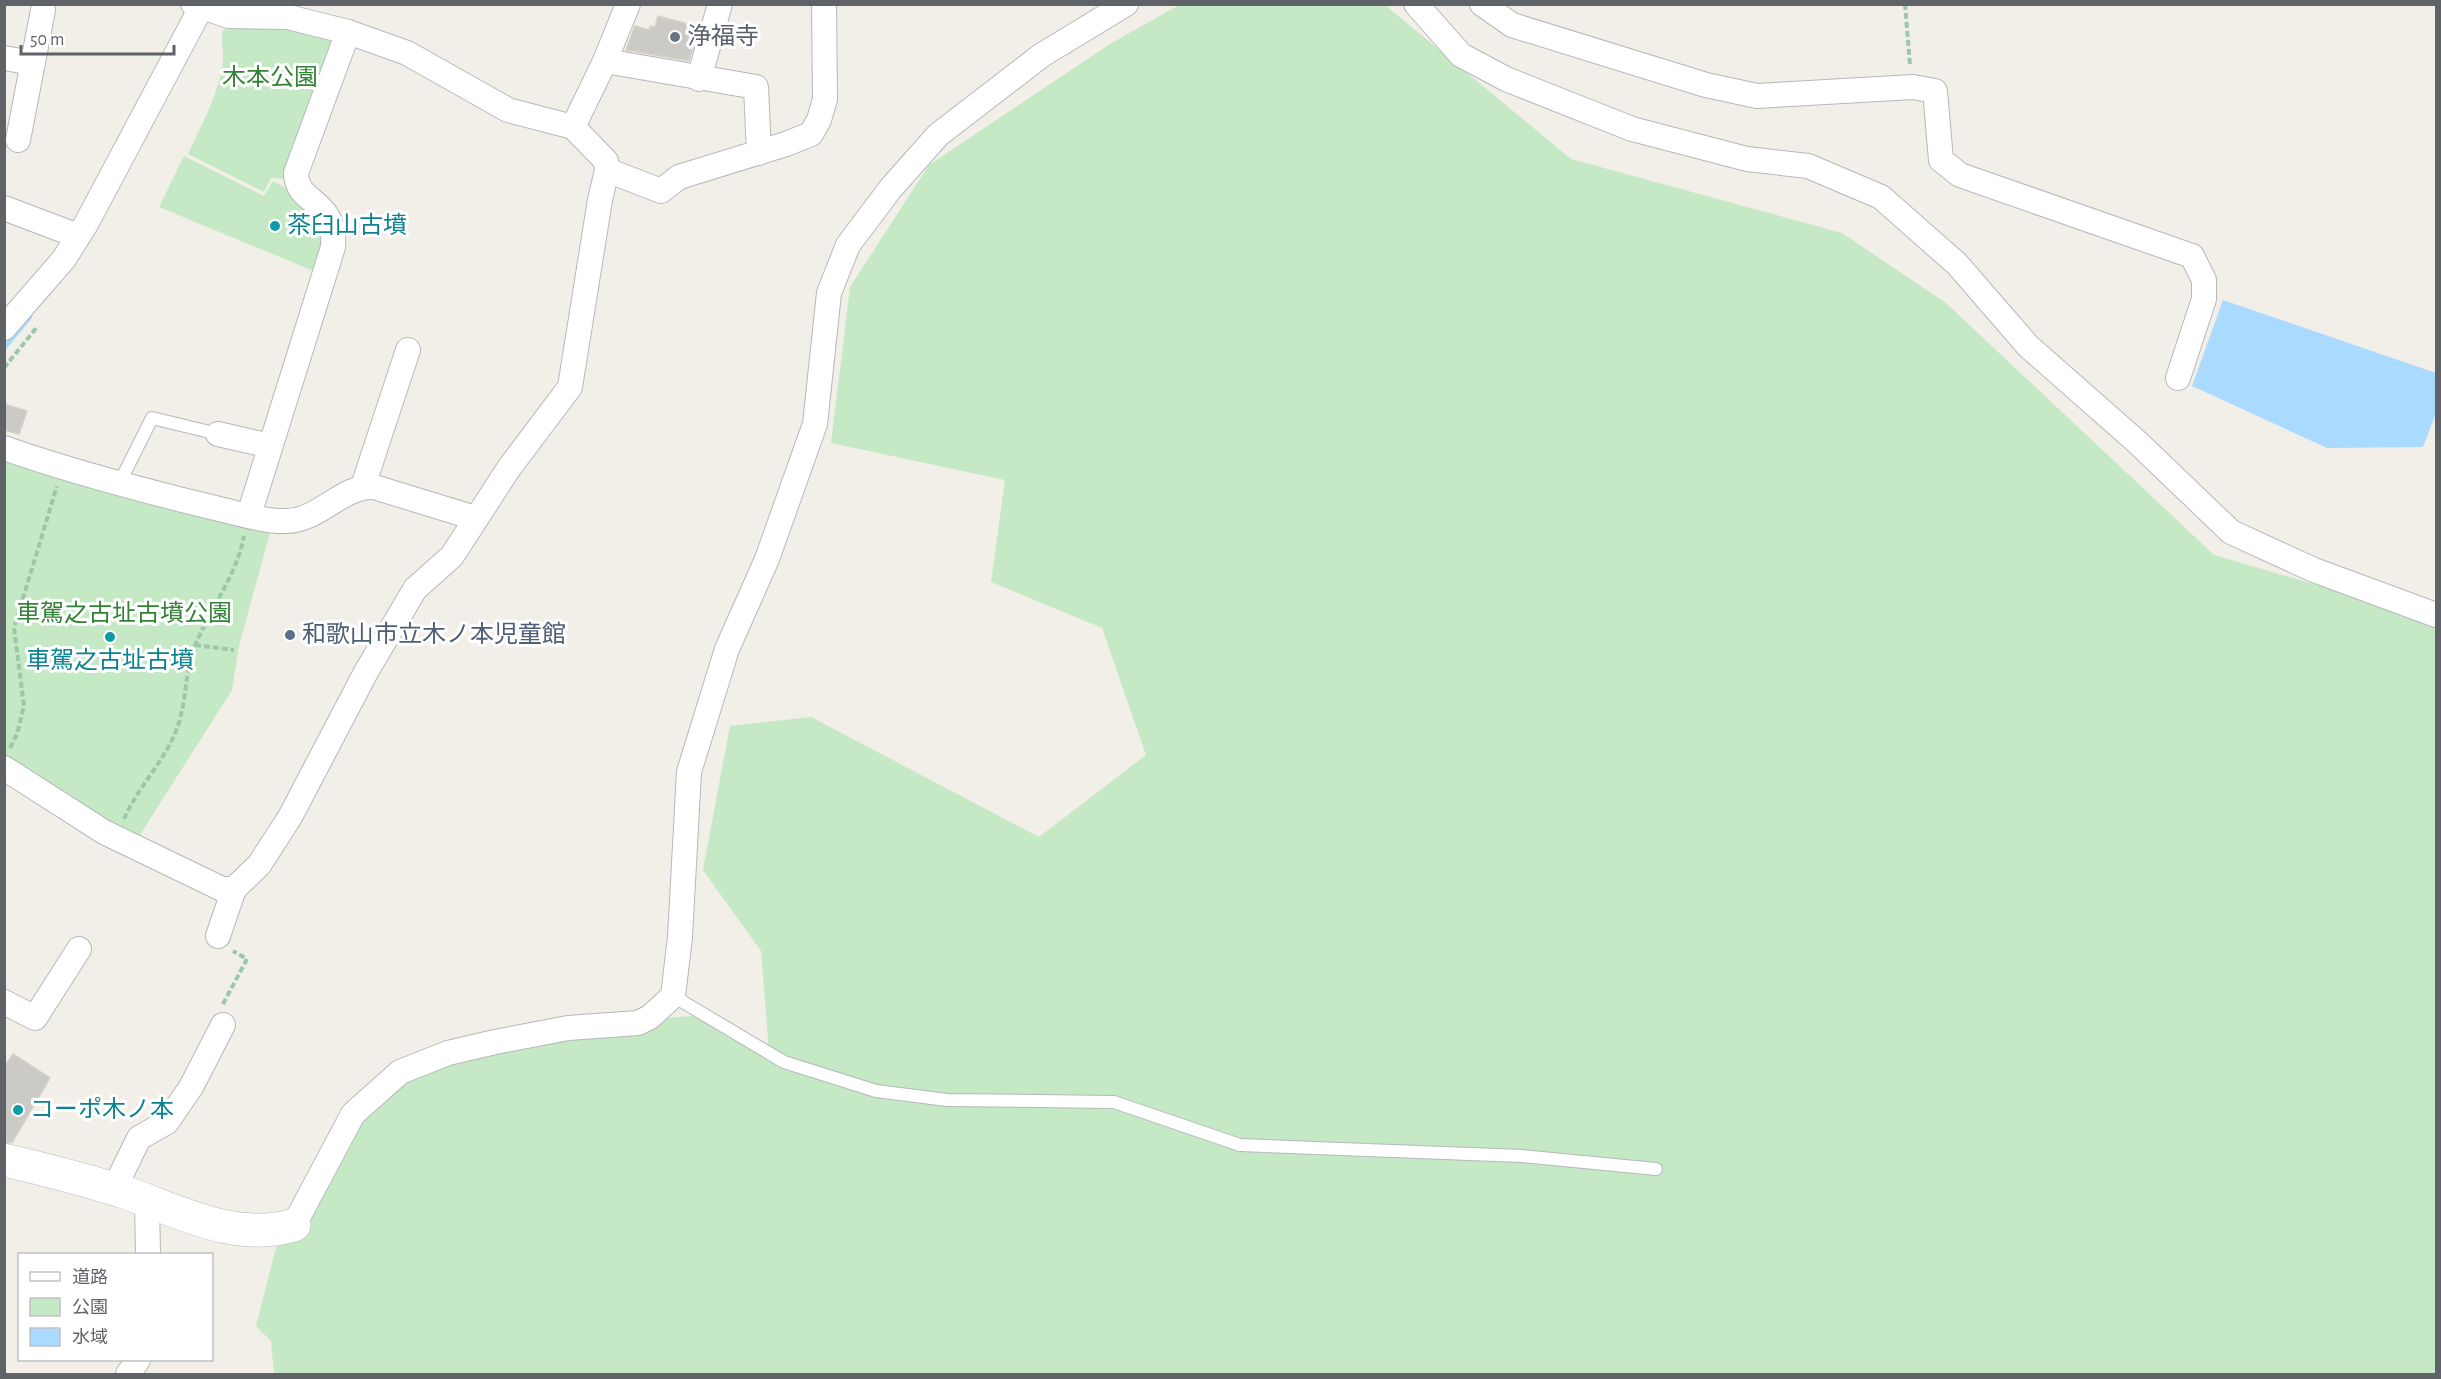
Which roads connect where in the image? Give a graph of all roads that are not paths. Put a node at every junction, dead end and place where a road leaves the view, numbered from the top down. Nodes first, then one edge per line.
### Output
1 (628, 4) edge
2 (720, 4) edge
3 (824, 4) edge
4 (1416, 4) edge
5 (1482, 4) edge
6 (198, 6) edge
7 (1117, 6) edge
8 (43, 10) dead end
9 (348, 32) junction
10 (4, 58) edge
11 (605, 61) junction
12 (33, 63) junction
13 (699, 79) junction
14 (573, 127) junction
15 (18, 140) dead end
16 (759, 153) junction
17 (608, 170) junction
18 (4, 208) edge
19 (78, 237) junction
20 (4, 328) edge
21 (408, 350) dead end
22 (2178, 378) dead end
23 (218, 434) joint
24 (270, 446) junction
25 (4, 448) edge
26 (119, 484) junction
27 (363, 486) junction
28 (249, 515) junction
29 (475, 518) junction
30 (2436, 615) edge
31 (4, 768) edge
32 (234, 889) junction
33 (218, 936) road end
34 (79, 949) dead end
35 (673, 996) junction
36 (4, 1002) edge
37 (223, 1024) road end
38 (4, 1160) edge
39 (1656, 1169) dead end
40 (114, 1189) junction
41 (147, 1202) junction
42 (294, 1225) joint
43 (148, 1253) edge
44 (137, 1361) edge
45 (128, 1374) edge

1 - 11 street
2 - 13 street
3 - 16 street
4 - 30 street
5 - 22 street
6 - 9 street
6 - 19 street
7 - 35 street
8 - 12 street
9 - 14 street
9 - 24 street
10 - 12 street
11 - 13 street
11 - 14 street
12 - 15 street
13 - 16 street
14 - 17 street
16 - 17 street
17 - 29 street
18 - 19 street
19 - 20 street
21 - 27 street
23 - 24 street
23 - 26 lane
24 - 28 street
25 - 26 street
26 - 28 street
27 - 28 street
27 - 29 street
29 - 32 street
31 - 32 street
32 - 33 street
34 - 36 street
35 - 39 lane
35 - 42 street
37 - 40 street
38 - 40 street
40 - 41 street
41 - 42 street
41 - 43 street
44 - 45 street

